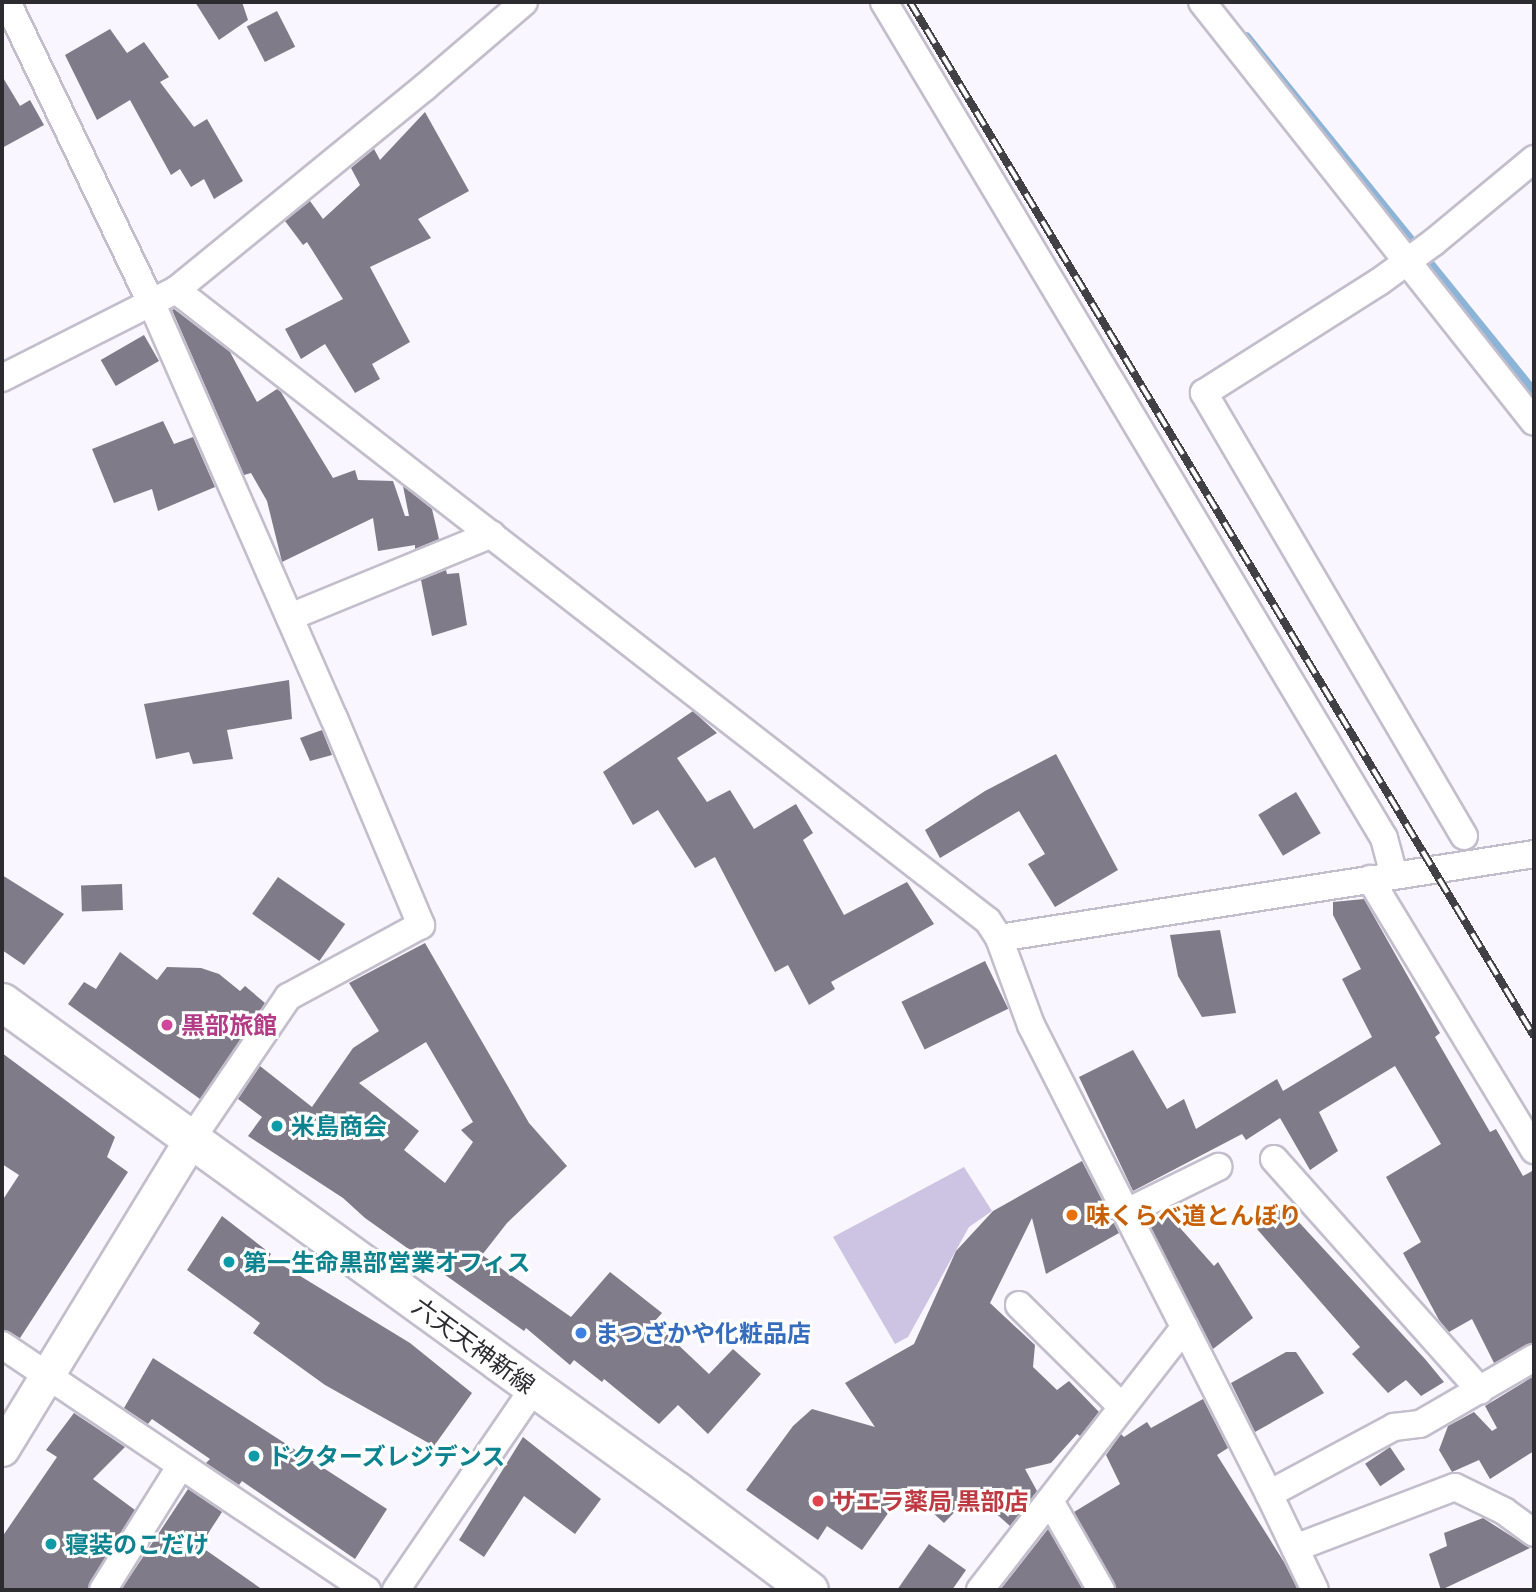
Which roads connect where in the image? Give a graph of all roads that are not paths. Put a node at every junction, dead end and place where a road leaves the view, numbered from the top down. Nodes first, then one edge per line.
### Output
1 (7, 2) edge
2 (524, 2) edge
3 (884, 2) edge
4 (1202, 2) edge
5 (1534, 159) edge
6 (1407, 262) junction
7 (176, 290) junction
8 (152, 304) junction
9 (2, 378) edge
10 (1534, 422) edge
11 (492, 534) junction
12 (290, 617) junction
13 (1464, 836) dead end
14 (1534, 853) edge
15 (1382, 877) junction
16 (999, 938) junction
17 (2, 1002) edge
18 (190, 1141) junction
19 (1534, 1150) edge
20 (1275, 1159) dead end
21 (1218, 1167) dead end
22 (1126, 1212) junction
23 (1019, 1305) dead end
24 (1185, 1326) junction
25 (2, 1345) edge
26 (1534, 1357) edge
27 (48, 1374) junction
28 (534, 1388) junction
29 (1480, 1390) junction
30 (1122, 1407) junction
31 (2, 1449) edge
32 (180, 1467) junction
33 (1269, 1494) junction
34 (1049, 1501) junction
35 (1534, 1532) edge
36 (1295, 1548) junction
37 (103, 1590) edge
38 (367, 1590) edge
39 (396, 1590) edge
40 (809, 1590) edge
41 (980, 1590) edge
42 (1101, 1590) edge
43 (1315, 1590) edge

1 - 8 street
2 - 7 street
3 - 15 street
4 - 6 street
5 - 6 street
6 - 10 street
6 - 13 street
7 - 8 street
7 - 11 street
8 - 9 street
8 - 12 street
11 - 12 street
11 - 16 street
12 - 18 street
14 - 15 street
15 - 16 street
15 - 19 street
16 - 22 street
17 - 18 main road, 六天天神新線
18 - 27 street
18 - 28 main road, 六天天神新線
20 - 29 street
21 - 22 street
22 - 24 street
23 - 30 street
24 - 30 street
24 - 33 street
25 - 27 street
26 - 29 street
27 - 31 street
27 - 32 street
28 - 39 street
28 - 40 main road, 六天天神新線
29 - 33 street
30 - 34 street
32 - 37 street
32 - 38 street
33 - 36 street
34 - 41 street
34 - 42 street
35 - 36 street
36 - 43 street

